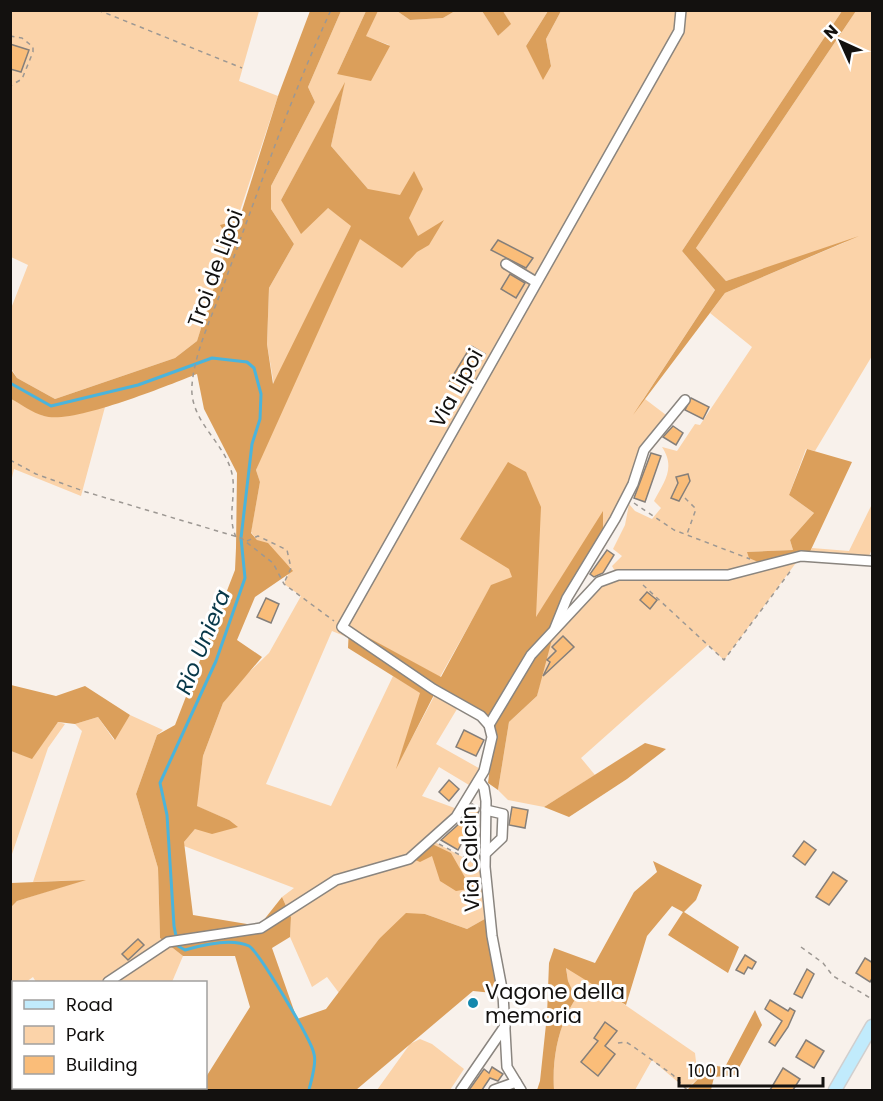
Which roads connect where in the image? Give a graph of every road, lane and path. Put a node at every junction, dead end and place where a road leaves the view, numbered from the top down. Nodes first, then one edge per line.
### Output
1 (98, 10) edge
2 (331, 10) edge
3 (681, 10) edge
4 (10, 36) edge
5 (242, 68) dead end
6 (10, 86) edge
7 (506, 264) dead end
8 (537, 282) junction
9 (684, 400) dead end
10 (10, 460) edge
11 (626, 498) junction
12 (685, 498) dead end
13 (687, 535) junction
14 (236, 537) junction
15 (246, 542) junction
16 (801, 556) junction
17 (873, 561) edge
18 (765, 565) junction
19 (640, 583) dead end
20 (284, 584) junction
21 (342, 627) junction
22 (555, 628) junction
23 (489, 724) junction
24 (478, 781) junction
25 (486, 810) junction
26 (431, 840) junction
27 (485, 854) junction
28 (486, 871) junction
29 (801, 947) dead end
30 (110, 981) edge
31 (873, 999) edge
32 (505, 1026) junction
33 (873, 1026) edge
34 (618, 1043) dead end
35 (518, 1086) edge
36 (461, 1090) edge
37 (494, 1090) edge
38 (687, 1090) edge
39 (835, 1090) edge

1 - 5 path
2 - 14 path, Troi de Lipoi
3 - 8 street, Via Lipoi
4 - 6 path
7 - 8 street
8 - 21 street, Via Lipoi
9 - 11 street
10 - 14 path
11 - 13 path
11 - 22 street
12 - 13 path
13 - 18 path
14 - 15 path
15 - 20 path
15 - 20 path
16 - 17 street, Via Calcin
16 - 18 street, Via Calcin
16 - 19 path
18 - 22 street, Via Calcin
20 - 21 path
21 - 23 street
22 - 23 street, Via Calcin
23 - 24 street, Via Calcin
24 - 25 street, Via Calcin
24 - 26 street
25 - 27 street, Via Calcin
25 - 27 street
26 - 28 path
26 - 30 street
27 - 28 street, Via Calcin
28 - 32 street, Via Calcin
29 - 31 path
32 - 35 street, Via Calcin
32 - 36 street
33 - 39 main road
34 - 38 path
35 - 37 street

